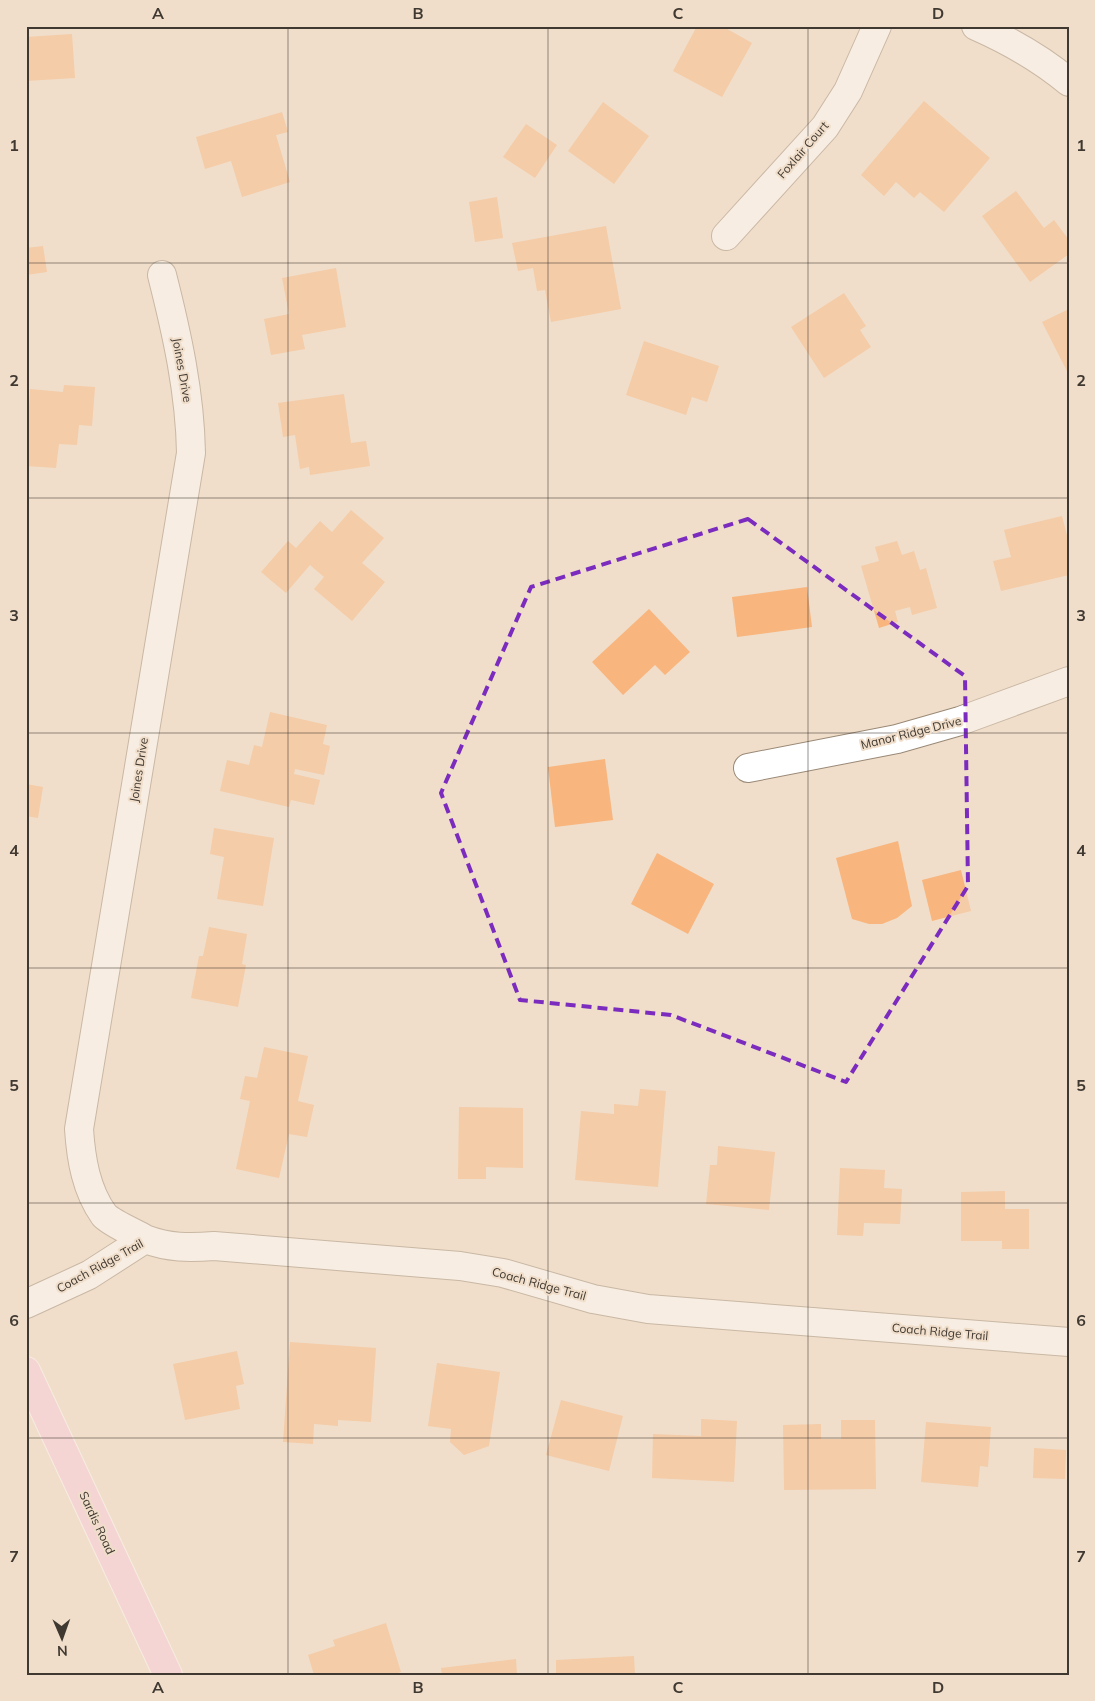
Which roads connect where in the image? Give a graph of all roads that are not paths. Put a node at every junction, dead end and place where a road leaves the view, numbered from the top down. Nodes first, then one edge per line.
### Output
1 (877, 26) edge
2 (976, 26) edge
3 (1069, 82) edge
4 (726, 236) dead end
5 (162, 275) dead end
6 (1069, 681) edge
7 (748, 768) dead end
8 (145, 1239) junction
9 (26, 1304) edge
10 (1069, 1342) edge
11 (26, 1371) edge
12 (168, 1675) edge

1 - 4 street, Foxlair Court
2 - 3 street
5 - 8 street, Joines Drive
6 - 7 street, Manor Ridge Drive
8 - 9 street, Coach Ridge Trail
8 - 10 street, Coach Ridge Trail
11 - 12 main road, Sardis Road

